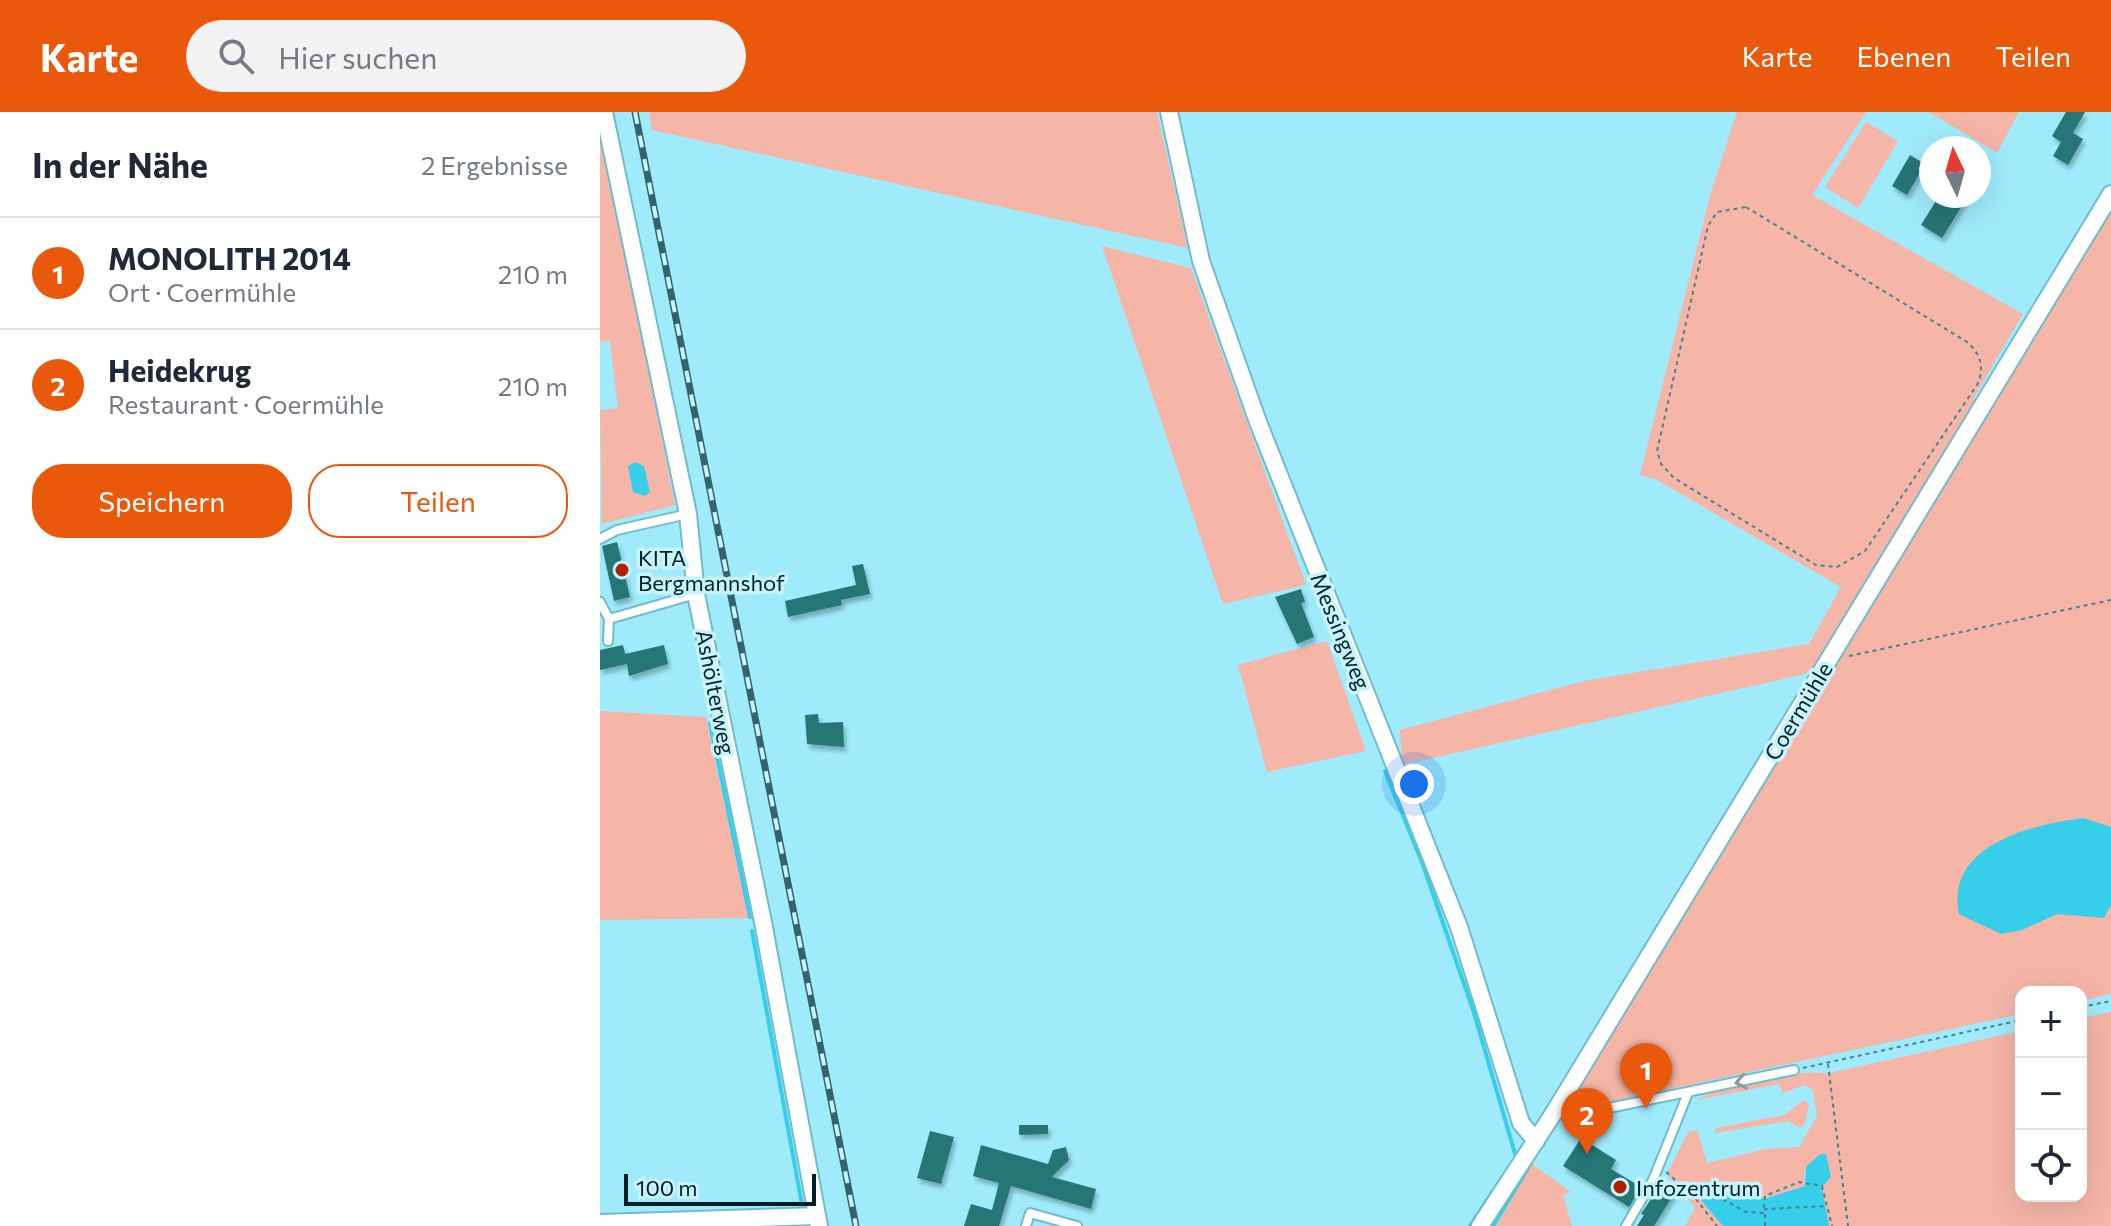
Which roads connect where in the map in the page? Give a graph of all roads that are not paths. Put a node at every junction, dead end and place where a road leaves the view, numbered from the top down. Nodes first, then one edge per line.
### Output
1 (604, 112) edge
2 (1169, 112) edge
3 (604, 130) edge
4 (2111, 194) edge
5 (688, 514) junction
6 (600, 539) edge
7 (696, 594) junction
8 (600, 602) edge
9 (609, 619) junction
10 (608, 641) dead end
11 (1794, 1070) road end
12 (1688, 1093) junction
13 (1555, 1111) junction
14 (1536, 1141) junction
15 (818, 1221) edge
16 (600, 1223) edge
17 (1026, 1226) edge
18 (1077, 1226) edge
19 (1480, 1226) edge
20 (1626, 1226) edge

1 - 3 street, Ashölterweg
2 - 14 street, Messingweg
3 - 5 street, Ashölterweg
4 - 13 street, Coermühle
5 - 6 lane
5 - 7 street, Ashölterweg
7 - 9 lane
7 - 15 street, Ashölterweg
8 - 9 lane
9 - 10 lane
11 -> 12 lane
12 - 13 lane
12 - 20 lane
13 - 14 street, Coermühle
14 - 19 street, Coermühle
15 - 16 street
17 - 18 lane

